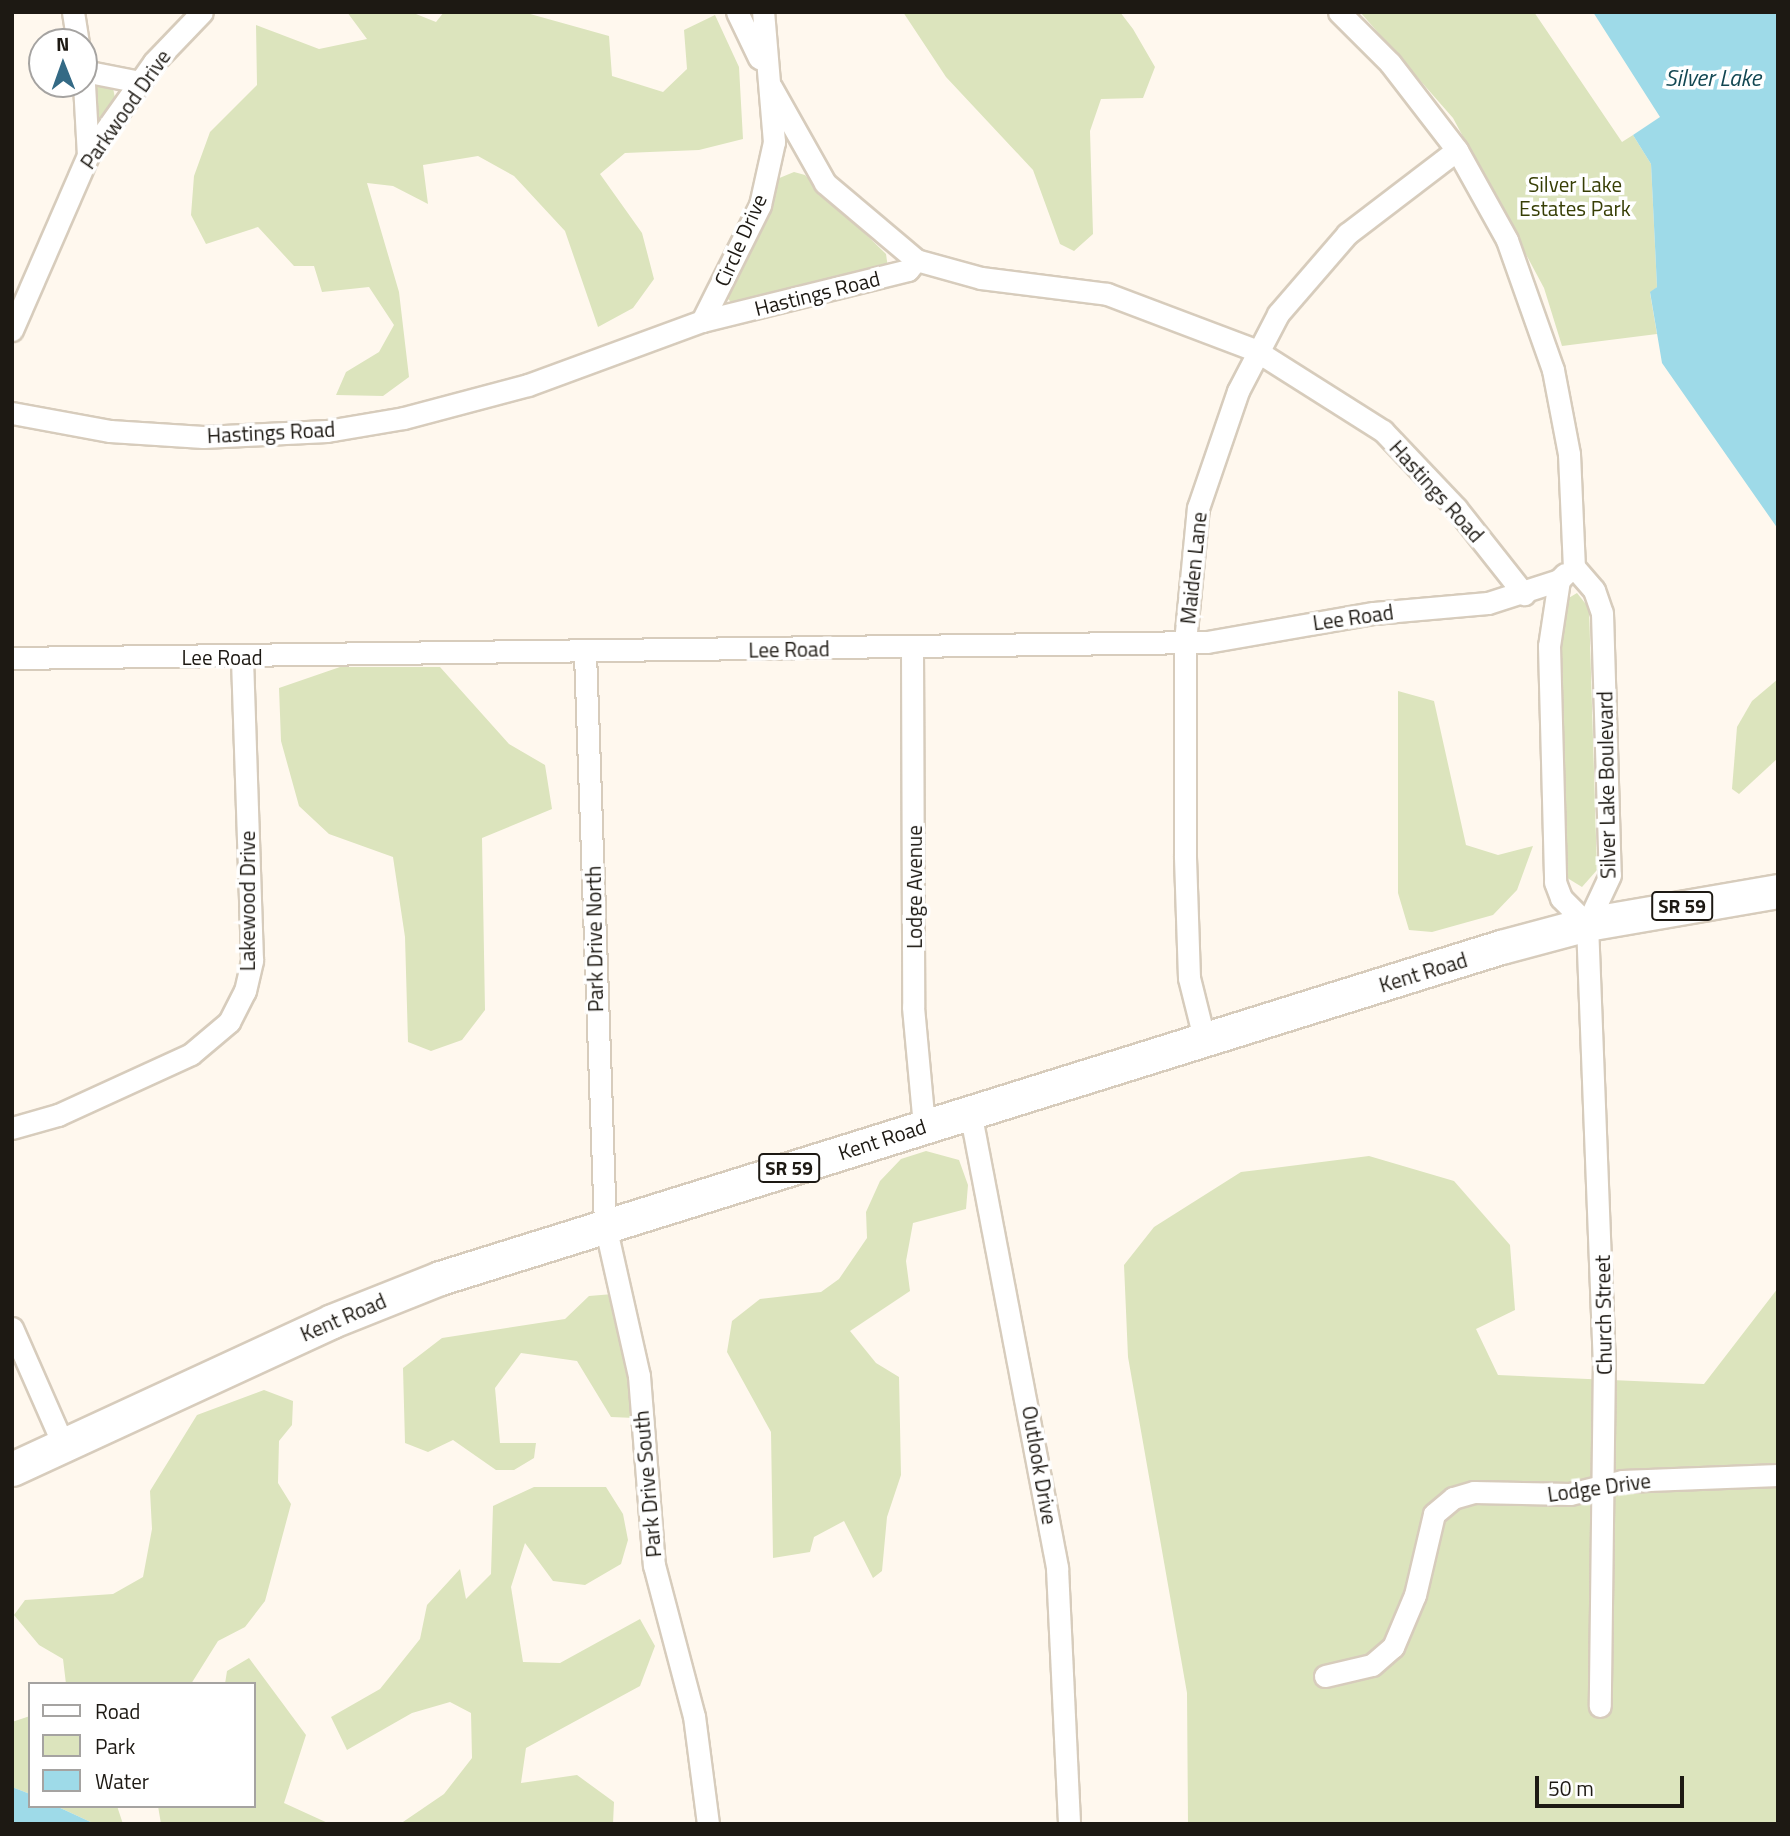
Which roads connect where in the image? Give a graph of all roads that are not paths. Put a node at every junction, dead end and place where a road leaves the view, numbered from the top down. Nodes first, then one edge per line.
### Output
1 (202, 12) edge
2 (737, 12) edge
3 (763, 12) edge
4 (1339, 12) edge
5 (98, 74) edge
6 (764, 74) junction
7 (140, 82) junction
8 (85, 98) edge
9 (1457, 150) junction
10 (88, 155) junction
11 (916, 260) junction
12 (36, 264) junction
13 (12, 283) edge
14 (702, 321) junction
15 (12, 330) edge
16 (1255, 350) junction
17 (12, 413) edge
18 (1566, 573) junction
19 (1524, 594) junction
20 (1185, 642) junction
21 (912, 648) junction
22 (585, 653) junction
23 (12, 658) edge
24 (242, 658) junction
25 (1778, 891) edge
26 (1587, 925) junction
27 (1204, 1038) junction
28 (970, 1111) junction
29 (924, 1126) junction
30 (12, 1128) edge
31 (605, 1225) junction
32 (12, 1328) edge
33 (63, 1444) junction
34 (12, 1469) edge
35 (1778, 1475) edge
36 (1600, 1486) junction
37 (1325, 1676) dead end
38 (1600, 1706) dead end
39 (708, 1824) edge
40 (1069, 1824) edge

1 - 7 street, Parkwood Drive
2 - 6 street, Circle Drive
3 - 6 street, Circle Drive
4 - 9 street
5 - 7 street
6 - 11 street, Circle Drive
6 - 14 street, Circle Drive
7 - 10 street, Parkwood Drive
8 - 10 street
9 - 16 street, Maiden Lane
9 - 18 street
10 - 12 street, Parkwood Drive
11 - 14 street, Hastings Road
11 - 16 street, Hastings Road
12 - 13 street
12 - 15 street, Parkwood Drive
14 - 17 street, Hastings Road
16 - 19 street, Hastings Road
16 - 20 street, Maiden Lane
18 - 19 street, Lee Road
18 - 26 street
18 - 26 street, Silver Lake Boulevard
19 - 20 street, Lee Road
20 - 21 street, Lee Road
20 - 27 street, Maiden Lane
21 - 22 street, Lee Road
21 - 29 street, Lodge Avenue
22 - 24 street, Lee Road
22 - 31 street, Park Drive North
23 - 24 street, Lee Road
24 - 30 street, Lakewood Drive
25 - 26 main road, Kent Road / SR 59
26 - 27 main road, Kent Road / SR 59
26 - 36 street, Church Street
27 - 28 main road, Kent Road / SR 59
28 - 29 main road, Kent Road / SR 59
28 - 40 street, Outlook Drive
29 - 31 main road, Kent Road / SR 59
31 - 33 main road, Kent Road / SR 59
31 - 39 street, Park Drive South
32 - 33 street
33 - 34 main road, Kent Road / SR 59
35 - 36 street, Lodge Drive
36 - 37 street, Lodge Drive
36 - 38 street, Church Street

